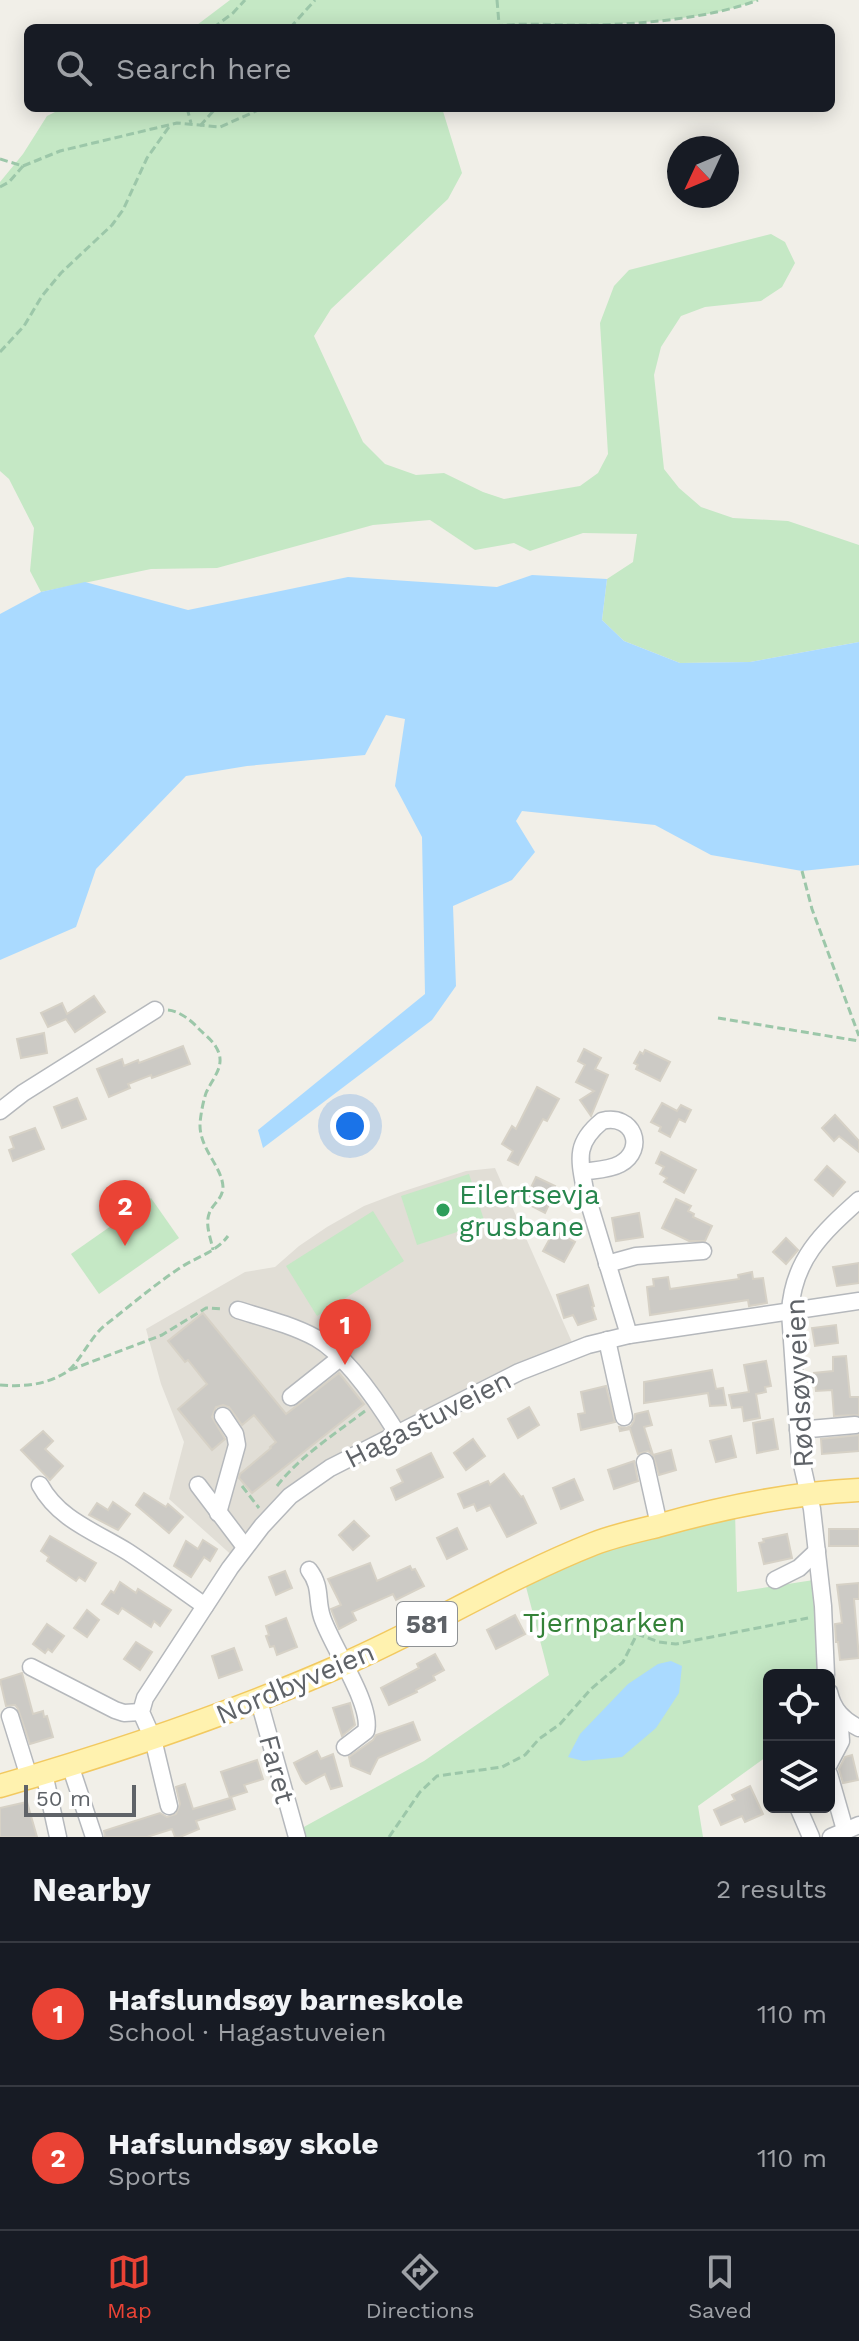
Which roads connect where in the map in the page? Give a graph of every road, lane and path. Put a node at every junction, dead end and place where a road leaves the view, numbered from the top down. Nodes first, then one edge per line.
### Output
1 (245, 0) edge
2 (315, 0) edge
3 (497, 0) edge
4 (758, 0) edge
5 (218, 24) edge
6 (294, 24) edge
7 (499, 24) edge
8 (608, 24) edge
9 (188, 112) edge
10 (212, 112) edge
11 (254, 112) edge
12 (191, 123) junction
13 (171, 124) junction
14 (199, 126) junction
15 (0, 159) edge
16 (23, 166) junction
17 (0, 187) edge
18 (0, 352) edge
19 (802, 871) dead end
20 (155, 1010) joint
21 (718, 1018) dead end
22 (859, 1039) edge
23 (0, 1111) edge
24 (582, 1172) dead end
25 (859, 1200) edge
26 (228, 1236) dead end
27 (213, 1250) junction
28 (703, 1251) dead end
29 (607, 1264) junction
30 (859, 1301) edge
31 (238, 1310) joint
32 (790, 1312) junction
33 (629, 1335) junction
34 (607, 1340) junction
35 (340, 1358) junction
36 (70, 1370) junction
37 (0, 1385) edge
38 (291, 1397) dead end
39 (378, 1402) junction
40 (223, 1416) dead end
41 (624, 1417) dead end
42 (855, 1425) dead end
43 (798, 1430) junction
44 (397, 1433) junction
45 (645, 1462) dead end
46 (229, 1471) junction
47 (40, 1485) dead end
48 (198, 1485) dead end
49 (275, 1488) dead end
50 (859, 1490) edge
51 (809, 1493) junction
52 (259, 1508) dead end
53 (218, 1513) junction
54 (659, 1525) junction
55 (245, 1547) junction
56 (817, 1551) junction
57 (309, 1570) dead end
58 (775, 1580) dead end
59 (205, 1606) junction
60 (823, 1606) junction
61 (344, 1664) junction
62 (31, 1667) dead end
63 (826, 1669) edge
64 (259, 1701) junction
65 (835, 1708) edge
66 (141, 1712) junction
67 (839, 1714) junction
68 (10, 1716) dead end
69 (859, 1728) edge
70 (153, 1739) junction
71 (345, 1747) dead end
72 (835, 1752) edge
73 (70, 1765) junction
74 (37, 1775) junction
75 (0, 1786) edge
76 (835, 1795) edge
77 (169, 1806) dead end
78 (801, 1813) edge
79 (845, 1831) edge
80 (58, 1837) edge
81 (94, 1837) edge
82 (297, 1837) edge
83 (389, 1837) edge
84 (811, 1837) edge

1 - 5 path
2 - 6 path
3 - 7 path
4 - 8 path
9 - 12 path
10 - 14 path
11 - 14 path
12 - 13 path
12 - 14 path
13 - 16 path
13 - 18 path
15 - 16 path
16 - 17 path
19 - 22 path
20 - 23 street
20 - 27 path
21 - 22 path
24 - 29 street
25 - 32 street, Rødsøyveien
26 - 27 path
27 - 36 path
28 - 29 street
29 - 33 street
30 - 32 street, Hagastuveien
31 - 35 street
31 - 36 path
32 - 33 street, Hagastuveien
32 - 43 street, Rødsøyveien
33 - 34 street, Hagastuveien
34 - 41 street
34 - 44 street, Hagastuveien
35 - 38 street
35 - 39 street
36 - 37 path
39 - 44 street
39 - 49 path
40 - 46 street
42 - 43 street
43 - 51 street, Rødsøyveien
44 - 55 street, Hagastuveien
45 - 54 street
46 - 52 path
46 - 53 street
47 - 59 street
48 - 53 street
50 - 51 main road, Nordbyveien / 581
51 - 54 main road, Nordbyveien / 581
51 - 56 street, Rødsøyveien
53 - 55 street
54 - 61 main road, Nordbyveien / 581
55 - 59 street, Hagastuveien
56 - 58 street
56 - 60 street, Rødsøyveien
57 - 61 street
59 - 66 street, Hagastuveien
60 - 63 street, Rødsøyveien
60 - 83 path
61 - 64 main road, Nordbyveien / 581
61 - 71 street
62 - 66 street
64 - 70 main road, Nordbyveien / 581
64 - 82 street, Faret
65 - 67 street
66 - 70 street
67 - 69 street
67 - 72 street
68 - 74 street
70 - 73 main road, Nordbyveien / 581
70 - 77 street
73 - 74 main road, Nordbyveien / 581
73 - 81 street
74 - 75 main road, Nordbyveien / 581
74 - 80 street
76 - 79 street
78 - 84 street

